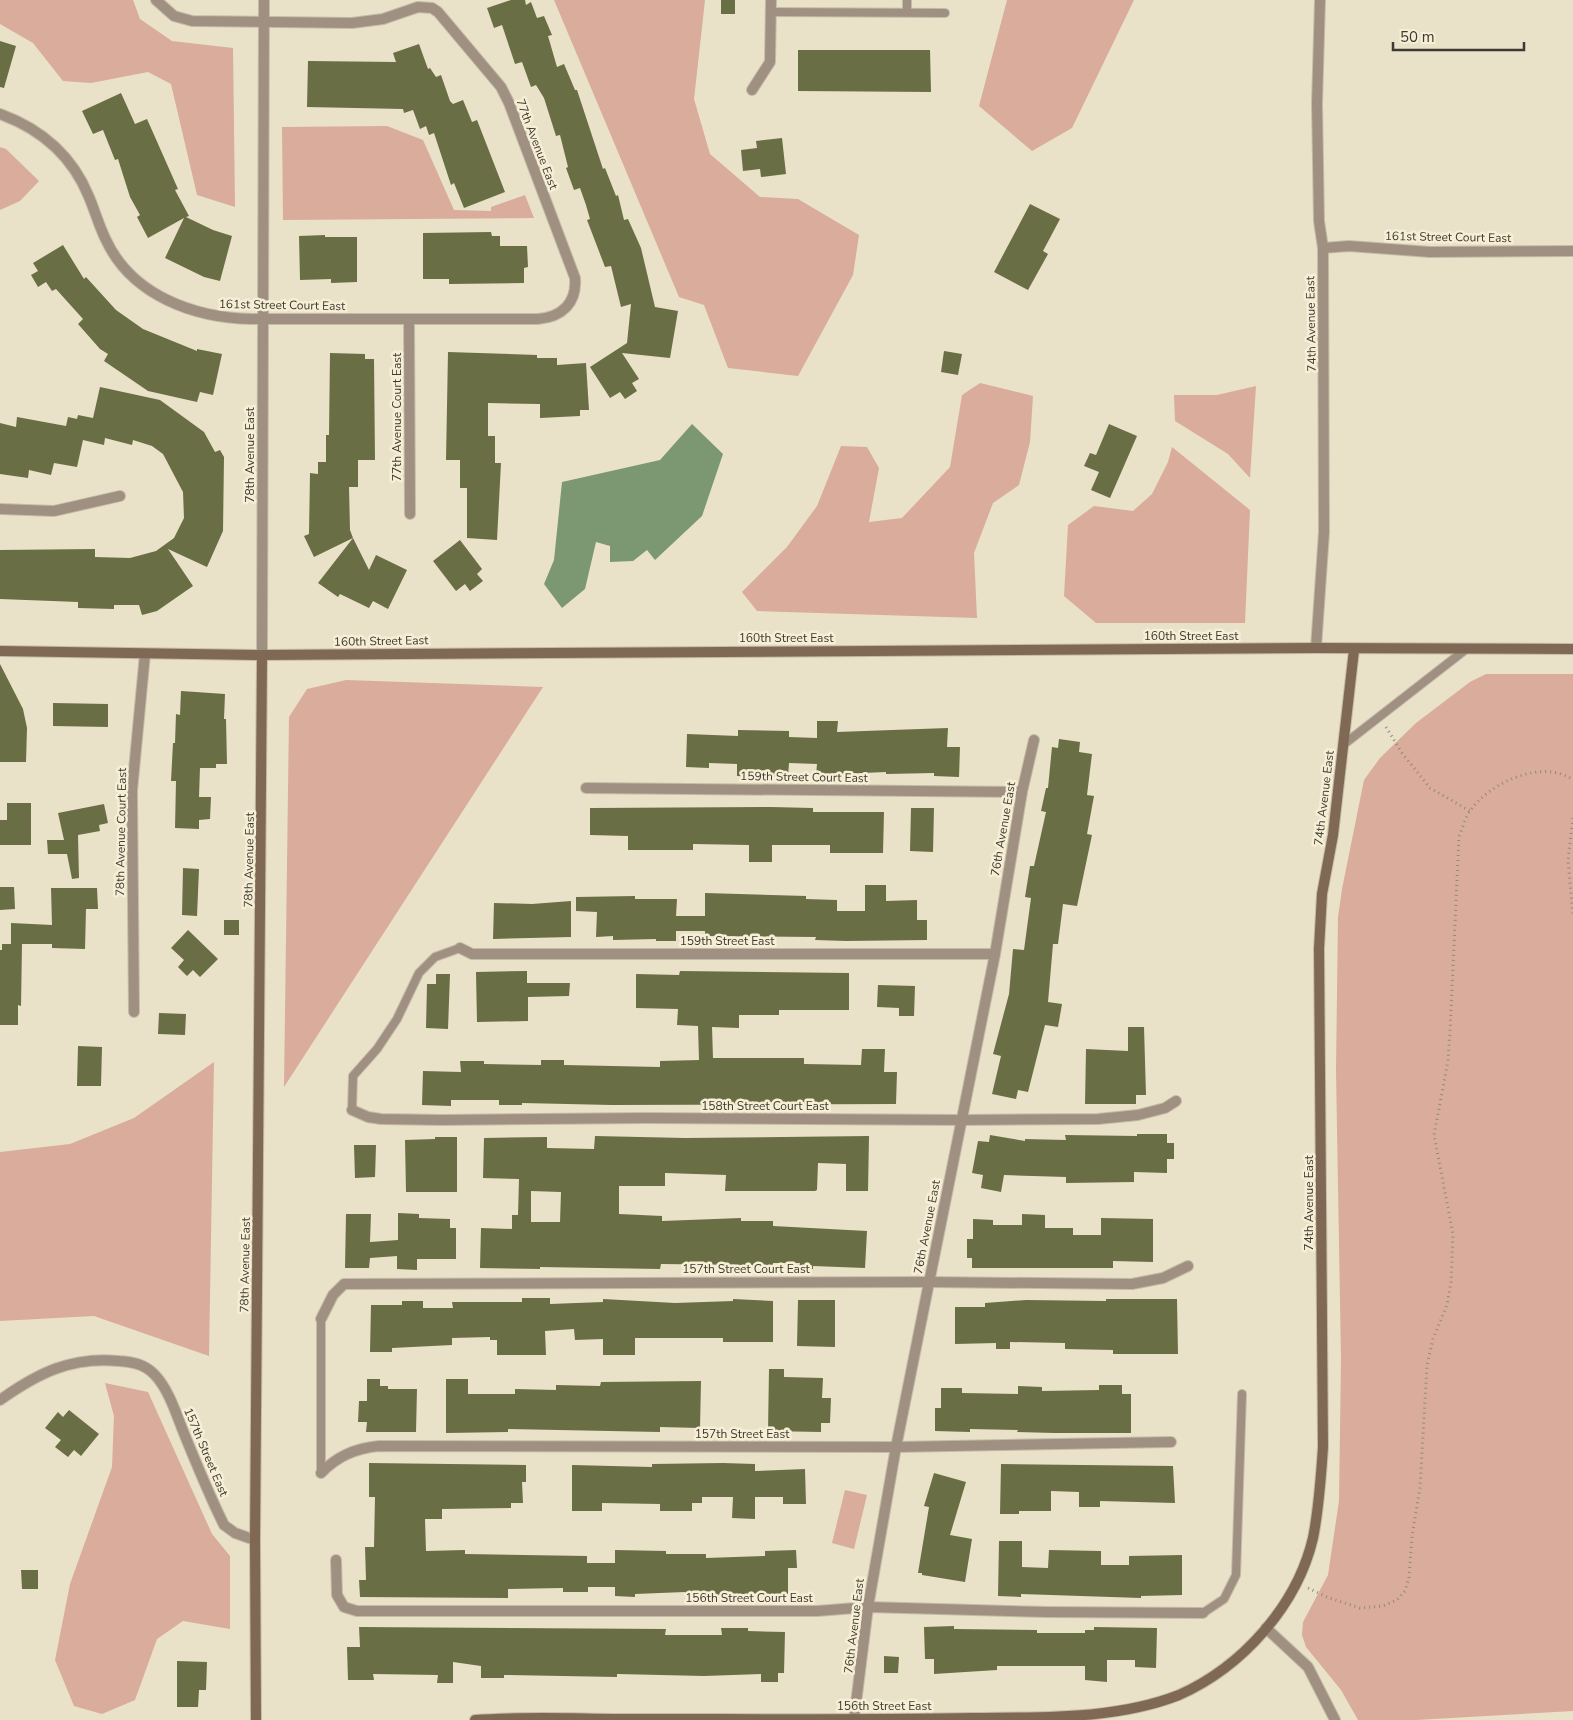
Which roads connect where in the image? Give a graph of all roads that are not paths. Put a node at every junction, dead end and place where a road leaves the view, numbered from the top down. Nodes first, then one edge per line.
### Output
1 (156, 0) edge
2 (264, 0) edge
3 (771, 0) edge
4 (907, 0) edge
5 (1320, 0) edge
6 (772, 12) junction
7 (907, 12) junction
8 (945, 13) dead end
9 (264, 23) junction
10 (752, 90) dead end
11 (0, 114) edge
12 (1323, 248) junction
13 (1573, 251) edge
14 (567, 308) joint
15 (263, 319) junction
16 (409, 319) junction
17 (120, 496) dead end
18 (0, 509) edge
19 (410, 514) dead end
20 (1316, 648) junction
21 (1573, 649) edge
22 (1354, 650) junction
23 (1465, 650) junction
24 (0, 651) edge
25 (145, 654) junction
26 (262, 655) junction
27 (1034, 740) dead end
28 (1343, 744) junction
29 (586, 788) dead end
30 (1022, 792) junction
31 (460, 948) joint
32 (995, 954) junction
33 (134, 1012) dead end
34 (1176, 1101) dead end
35 (352, 1110) joint
36 (961, 1120) junction
37 (1188, 1266) dead end
38 (928, 1282) junction
39 (322, 1319) joint
40 (1242, 1394) dead end
41 (0, 1400) edge
42 (1171, 1442) dead end
43 (896, 1447) junction
44 (321, 1472) joint
45 (255, 1540) junction
46 (336, 1560) dead end
47 (868, 1607) junction
48 (1203, 1613) joint
49 (1266, 1628) junction
50 (854, 1719) edge
51 (948, 1719) edge
52 (256, 1720) edge
53 (475, 1720) edge
54 (806, 1720) edge
55 (1335, 1720) edge

1 - 9 street
2 - 9 street, 78th Avenue East
3 - 6 street
4 - 7 lane
5 - 12 street, 74th Avenue East
6 - 7 lane
6 - 10 street
7 - 8 lane
9 - 14 street, 77th Avenue East
9 - 15 street, 78th Avenue East
11 - 15 street, 161st Street Court East
12 - 13 street, 161st Street Court East
12 - 20 street, 74th Avenue East
14 - 16 street, 161st Street Court East
15 - 16 street, 161st Street Court East
15 - 26 street, 78th Avenue East
16 - 19 street, 77th Avenue Court East
17 - 18 street
20 - 22 street, 160th Street East
20 - 26 street, 160th Street East
21 - 23 street, 160th Street East
22 - 23 street, 160th Street East
22 - 28 street, 74th Avenue East
23 - 28 lane
24 - 25 street, 160th Street East
25 - 26 street, 160th Street East
25 - 33 street, 78th Avenue Court East
26 - 45 street, 78th Avenue East
27 - 30 street, 76th Avenue East
28 - 49 street, 74th Avenue East
29 - 30 street, 159th Street Court East
30 - 32 street, 76th Avenue East
31 - 32 street, 159th Street East
31 - 35 lane
32 - 36 street, 76th Avenue East
34 - 36 street, 158th Street Court East
35 - 36 street, 158th Street Court East
36 - 38 street, 76th Avenue East
37 - 38 street, 157th Street Court East
38 - 39 street, 157th Street Court East
38 - 43 street, 76th Avenue East
39 - 44 lane
40 - 48 lane
41 - 45 street, 157th Street East
42 - 43 street, 157th Street East
43 - 44 street, 157th Street East
43 - 47 street, 76th Avenue East
45 - 52 street, 78th Avenue East
46 - 47 street, 156th Street Court East
47 - 48 street, 156th Street Court East
47 - 50 street, 76th Avenue East
49 - 51 street, 156th Street East
49 - 55 street
50 - 51 street, 156th Street East
50 - 54 street, 156th Street East
53 - 54 street, 156th Street East

